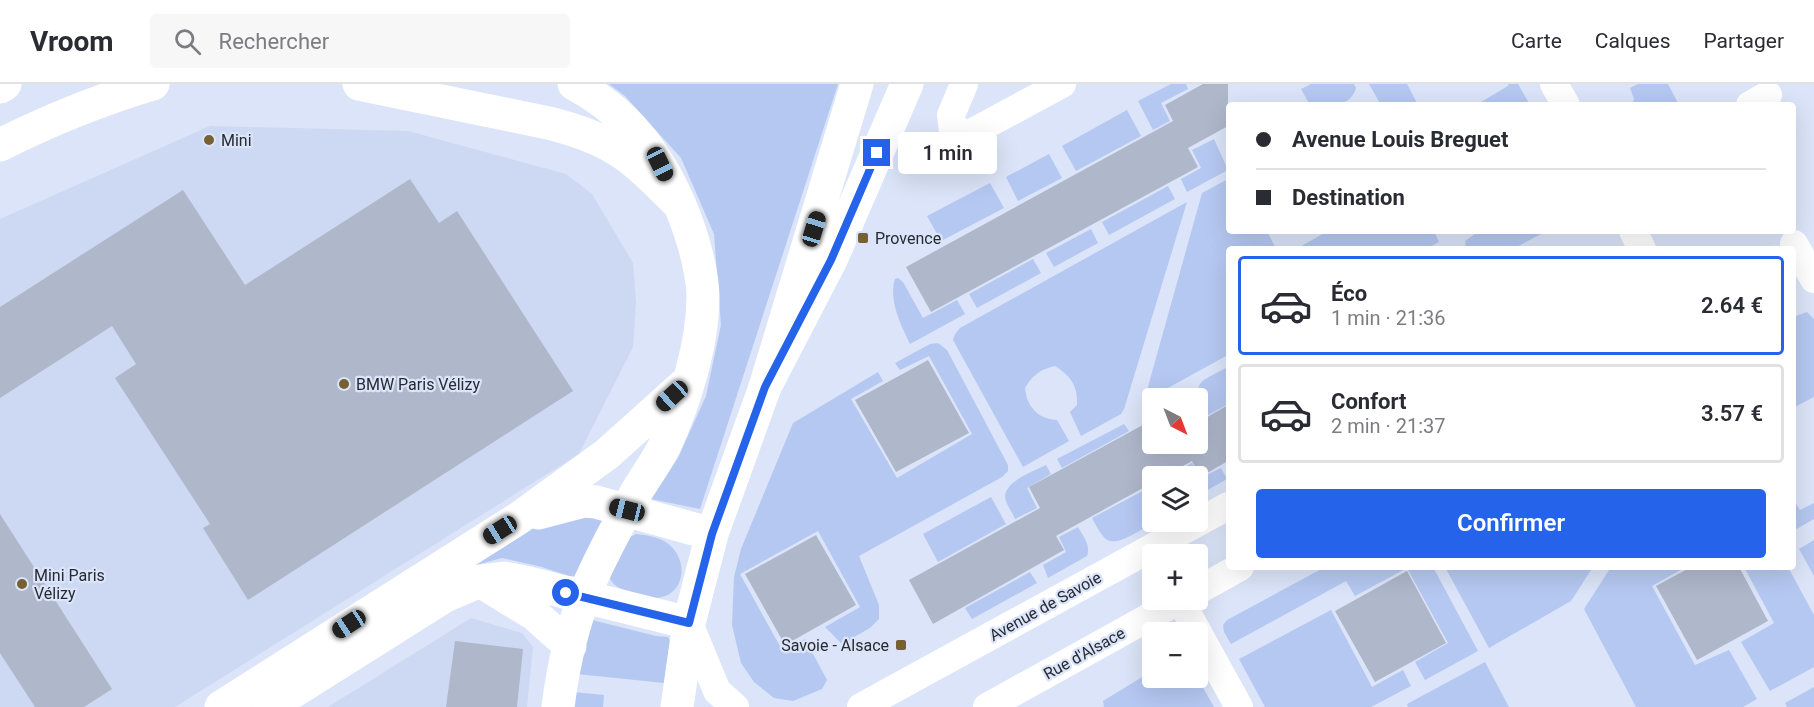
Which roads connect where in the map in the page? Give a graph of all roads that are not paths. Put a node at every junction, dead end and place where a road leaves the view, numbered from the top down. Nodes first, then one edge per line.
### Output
1 (5, 84) edge
2 (153, 84) edge
3 (359, 84) edge
4 (574, 84) edge
5 (857, 84) edge
6 (907, 84) edge
7 (964, 84) edge
8 (1062, 84) edge
9 (1554, 84) edge
10 (0, 87) edge
11 (1564, 102) edge
12 (0, 145) edge
13 (680, 205) junction
14 (1798, 242) edge
15 (1814, 279) edge
16 (688, 382) junction
17 (765, 387) junction
18 (1226, 507) edge
19 (627, 510) junction
20 (519, 518) junction
21 (712, 534) junction
22 (1165, 544) edge
23 (1142, 557) edge
24 (1235, 570) edge
25 (480, 581) junction
26 (1208, 585) edge
27 (584, 597) junction
28 (1162, 610) edge
29 (1186, 610) edge
30 (689, 623) junction
31 (570, 646) junction
32 (221, 707) edge
33 (270, 707) edge
34 (558, 707) edge
35 (677, 707) edge
36 (735, 707) edge
37 (861, 707) edge
38 (987, 707) edge
39 (1239, 707) edge

1 - 10 main road
2 - 12 main road
3 - 13 main road
4 - 13 main road
5 - 17 main road
6 - 17 main road
7 - 8 street
9 - 11 street
13 - 16 main road
14 - 15 street
16 - 19 main road
16 - 20 main road
17 - 21 main road
18 - 22 street, Avenue de Savoie
19 - 20 main road
19 - 21 main road
19 - 27 main road
20 - 32 main road
21 - 30 main road
23 - 37 street, Avenue de Savoie
24 - 26 street
25 - 27 main road
25 - 31 main road
25 - 33 main road
27 - 30 main road
27 - 31 main road
28 - 38 street, Rue d'Alsace
29 - 39 street
30 - 35 main road
30 - 36 street
31 - 34 main road

